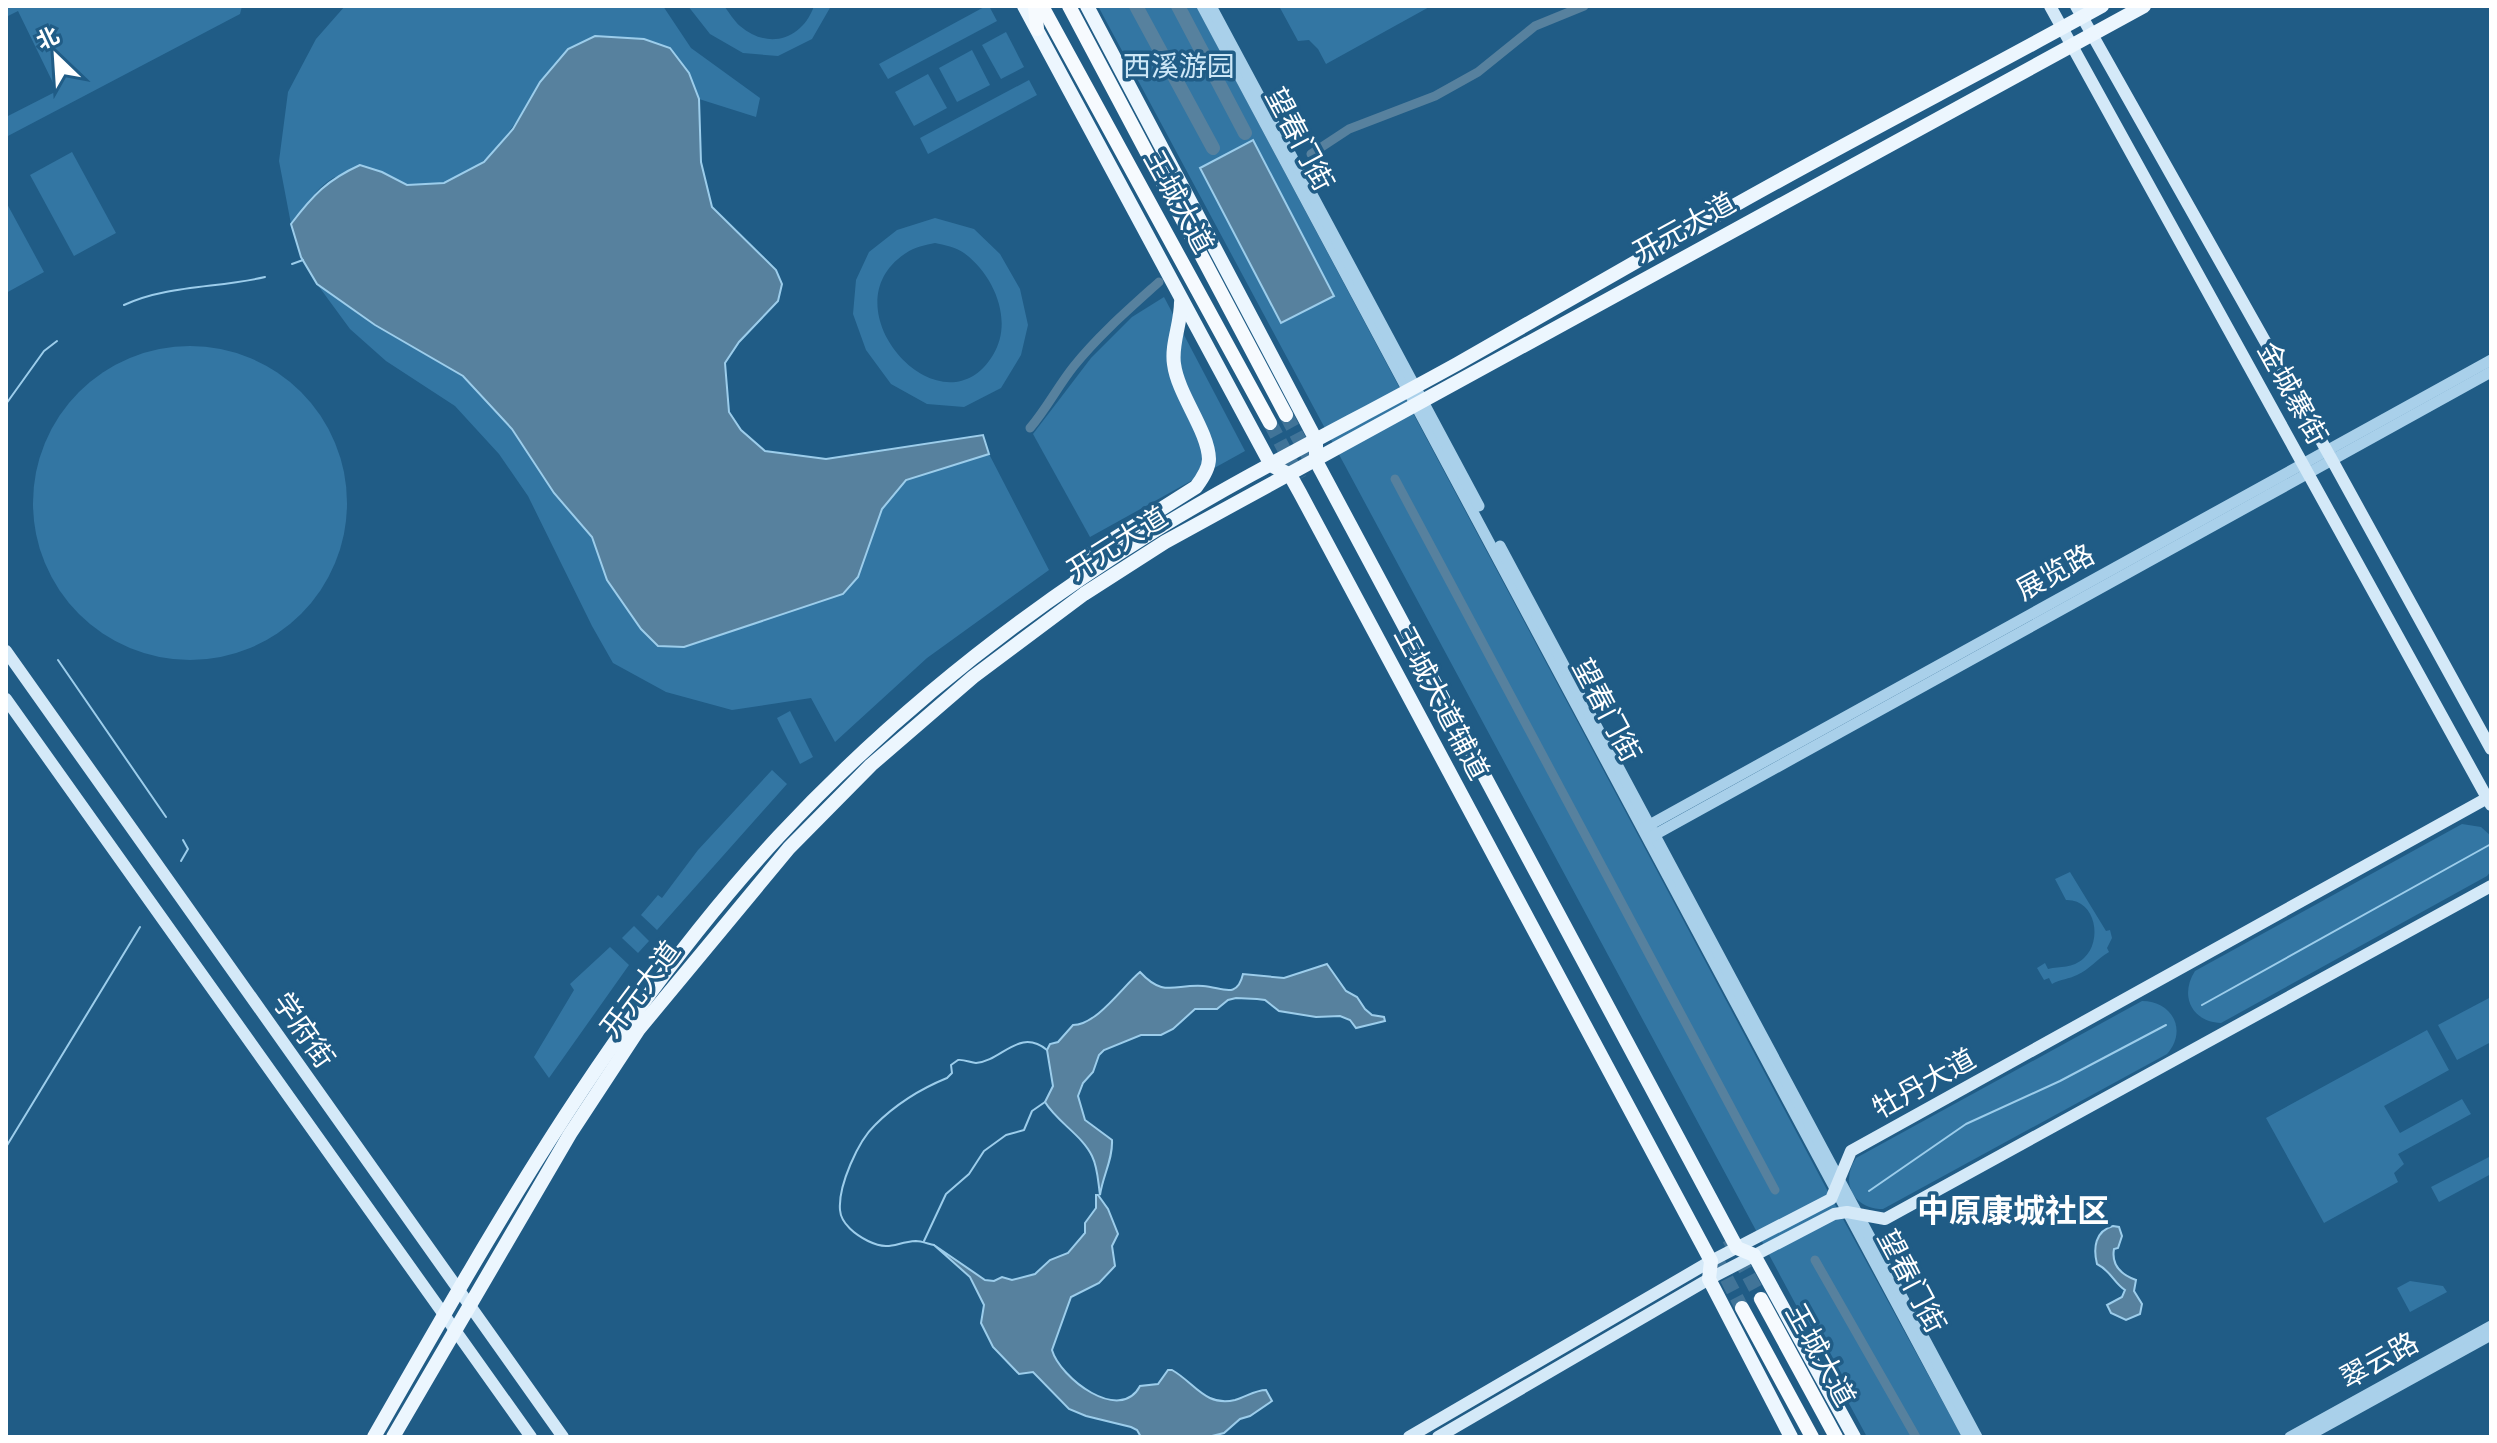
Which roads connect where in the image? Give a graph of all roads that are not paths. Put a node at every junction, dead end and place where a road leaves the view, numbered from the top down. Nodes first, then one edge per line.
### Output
1 (1024, 6) edge
2 (1035, 6) edge
3 (1042, 6) edge
4 (1069, 6) edge
5 (1087, 6) edge
6 (1202, 6) edge
7 (1211, 6) edge
8 (2050, 6) edge
9 (2102, 6) edge
10 (2144, 6) edge
11 (2079, 12) edge
12 (2062, 28) junction
13 (1037, 29) junction
14 (2093, 35) junction
15 (2072, 46) junction
16 (1181, 298) junction
17 (2491, 360) edge
18 (2491, 372) edge
19 (1412, 389) junction
20 (1420, 403) junction
21 (1286, 415) tunnel mouth
22 (1270, 423) tunnel mouth
23 (1316, 440) junction
24 (2330, 455) junction
25 (1316, 461) junction
26 (1271, 465) junction
27 (2307, 468) junction
28 (1290, 475) junction
29 (1075, 582) junction
30 (8, 659) edge
31 (6, 699) edge
32 (2491, 749) edge
33 (2490, 800) edge
34 (1650, 831) junction
35 (2491, 886) edge
36 (267, 1019) junction
37 (244, 1034) junction
38 (1838, 1185) junction
39 (1852, 1212) junction
40 (1737, 1248) junction
41 (1754, 1255) junction
42 (1711, 1261) junction
43 (1709, 1279) junction
44 (459, 1292) junction
45 (1761, 1299) tunnel mouth
46 (469, 1306) junction
47 (1742, 1308) tunnel mouth
48 (444, 1315) junction
49 (2491, 1326) edge
50 (455, 1330) junction
51 (2491, 1335) edge
52 (374, 1437) edge
53 (393, 1437) edge
54 (531, 1437) edge
55 (563, 1437) edge
56 (1409, 1437) edge
57 (1438, 1437) edge
58 (1791, 1437) edge
59 (1812, 1437) edge
60 (1836, 1437) edge
61 (1854, 1437) edge
62 (1968, 1437) edge
63 (1977, 1437) edge
64 (2290, 1437) edge
65 (2306, 1437) edge

1 - 13 main road
2 - 13 highway
3 - 22 highway, 王城大道
4 - 21 highway, 王城大道
5 - 23 main road, 王城大道辅道
6 - 19 street, 望春门街
7 - 19 street, 望春门街
8 - 12 main road, 金城寨街
9 - 11 main road, 开元大道
10 - 14 main road, 开元大道
11 - 12 main road, 开元大道
11 - 14 main road, 金城寨街
12 - 15 main road, 金城寨街
12 - 19 main road, 开元大道
13 - 16 main road
14 - 15 main road, 开元大道
14 - 24 main road, 金城寨街
15 - 20 main road, 开元大道
15 - 27 main road, 金城寨街
16 - 26 main road
16 - 29 main road
17 - 24 street, 展览路
18 - 24 street, 展览路
19 - 20 street, 望春门街
19 - 23 main road, 开元大道
20 - 25 main road, 开元大道
20 - 34 street, 望春门街
23 - 25 main road, 王城大道辅道
23 - 26 main road, 开元大道
24 - 27 street, 展览路
24 - 32 main road, 金城寨街
25 - 28 main road, 开元大道
25 - 40 main road, 王城大道辅道
26 - 28 main road
26 - 29 main road, 开元大道
27 - 33 main road, 金城寨街
27 - 34 street, 展览路
28 - 42 main road, 王城大道辅道
28 - 46 main road, 开元大道
29 - 44 main road, 开元大道
30 - 36 main road, 学府街
31 - 37 main road, 学府街
33 - 38 main road, 牡丹大道
34 - 38 street, 望春门街
35 - 39 main road
36 - 37 main road
36 - 44 main road, 学府街
37 - 48 main road, 学府街
38 - 39 street, 望春门街
38 - 40 main road, 牡丹大道
39 - 41 main road
39 - 62 street, 望春门街
39 - 63 street, 望春门街
40 - 41 main road
40 - 42 main road, 牡丹大道
41 - 43 main road
41 - 61 main road
42 - 43 main road
42 - 56 main road, 牡丹大道
43 - 57 main road
43 - 58 main road
44 - 46 main road, 学府街
44 - 48 main road, 开元大道
45 - 60 highway, 王城大道
46 - 50 main road, 开元大道
46 - 55 main road, 学府街
47 - 59 highway, 王城大道
48 - 50 main road, 学府街
48 - 52 main road, 开元大道
49 - 64 street, 翠云路
50 - 53 main road, 开元大道
50 - 54 main road, 学府街
51 - 65 street, 翠云路

